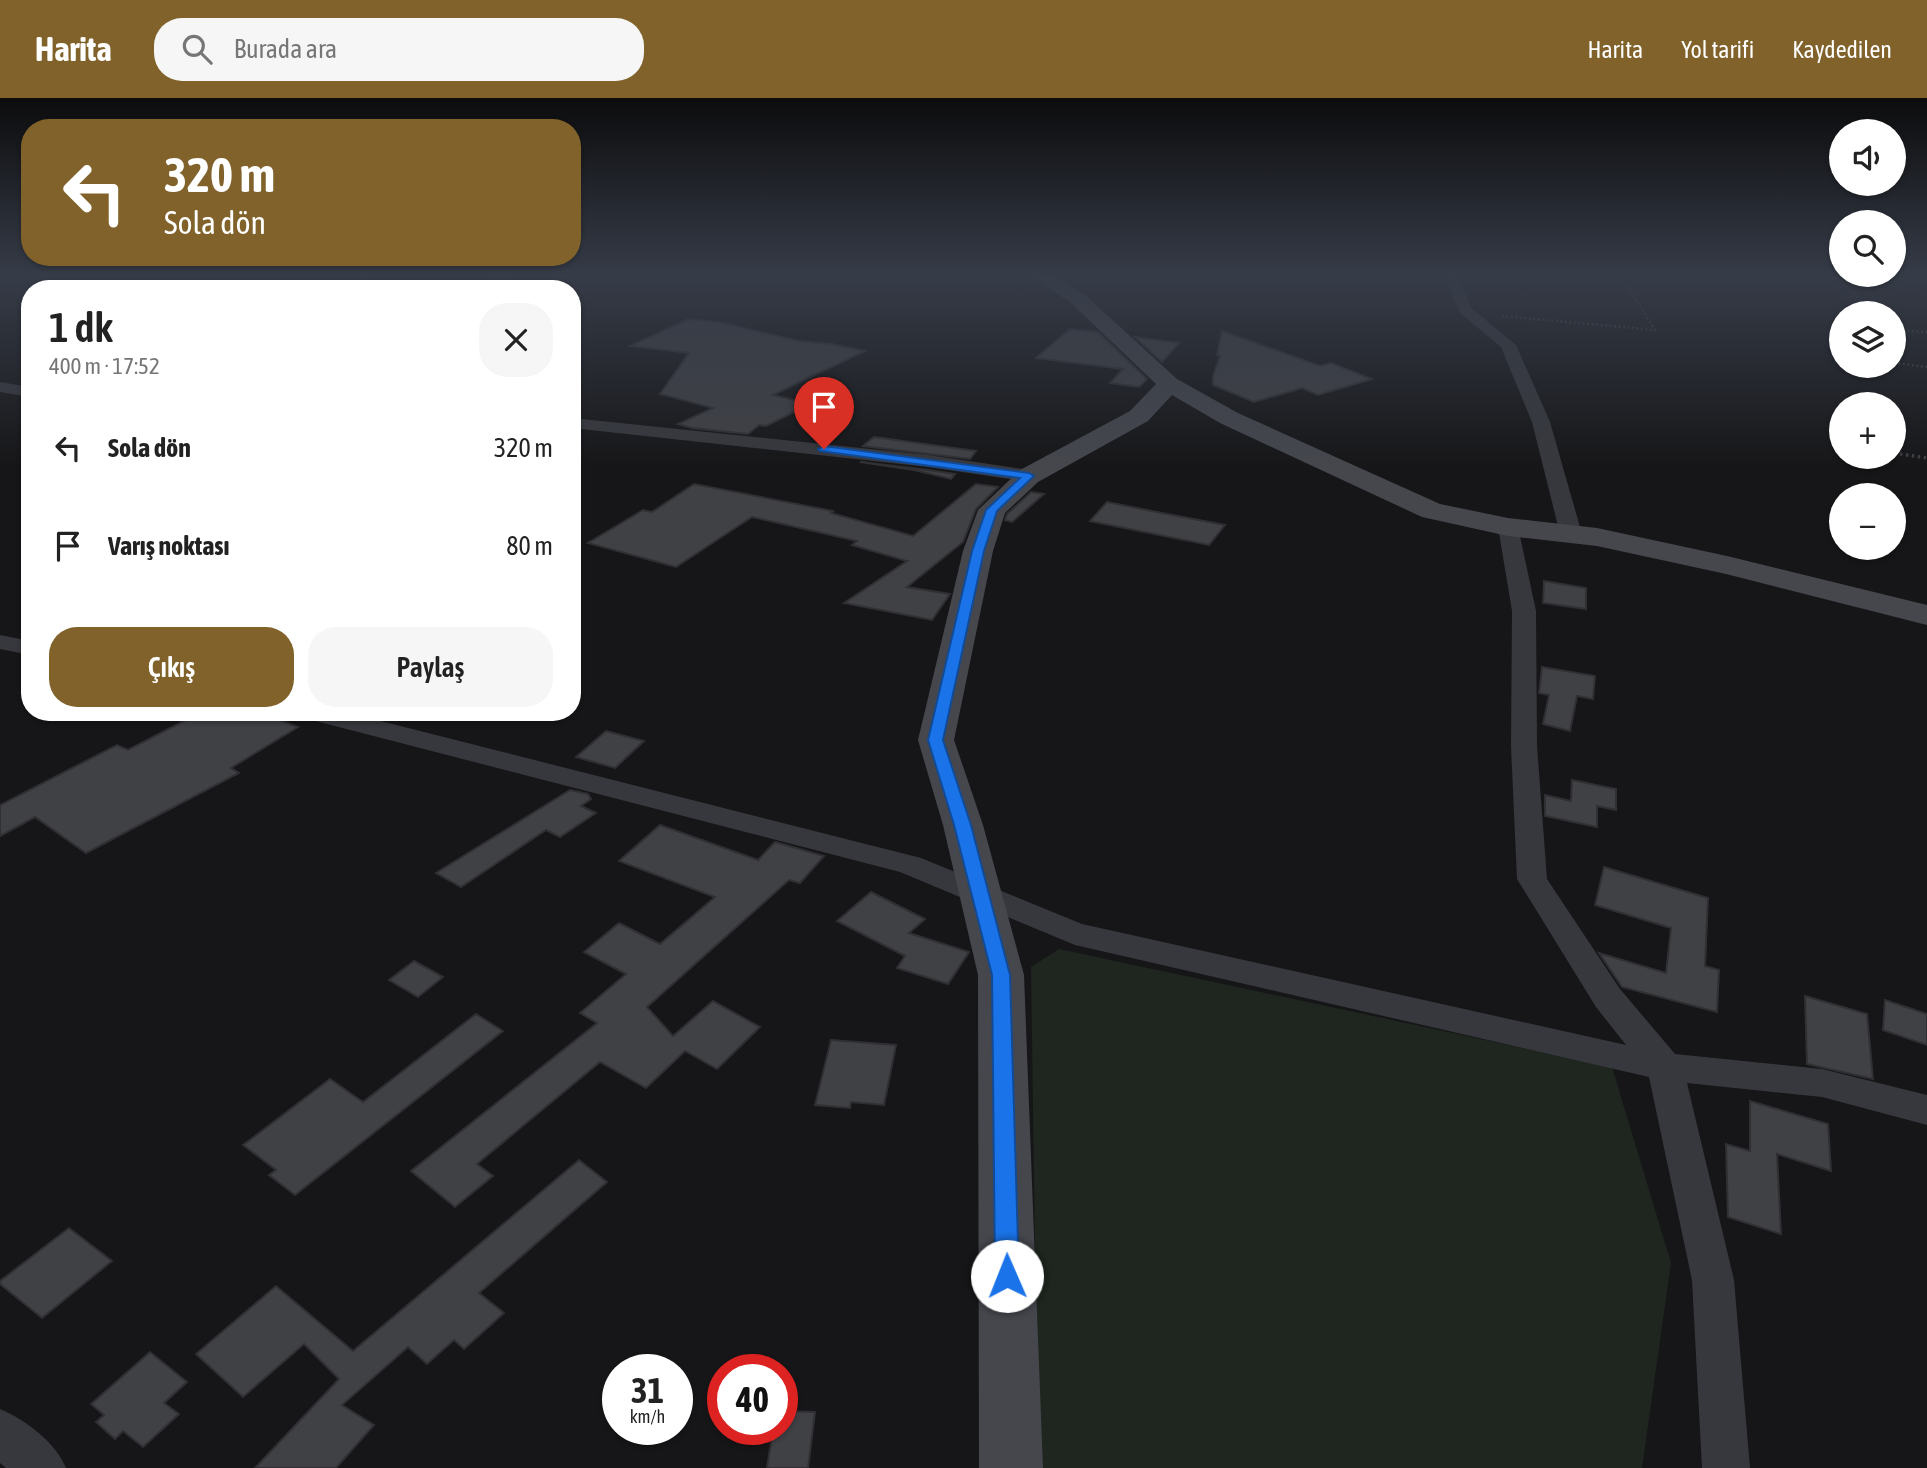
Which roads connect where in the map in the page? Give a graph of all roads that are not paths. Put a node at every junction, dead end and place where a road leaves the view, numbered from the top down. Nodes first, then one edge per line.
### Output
1 (1122, 340) edge
2 (1502, 340) edge
3 (1169, 384) junction
4 (0, 387) edge
5 (21, 390) edge
6 (581, 424) edge
7 (1029, 476) junction
8 (1508, 527) junction
9 (1571, 534) junction
10 (1927, 615) edge
11 (0, 642) edge
12 (21, 646) edge
13 (348, 721) edge
14 (980, 894) junction
15 (1665, 1067) junction
16 (1927, 1110) edge
17 (0, 1432) edge
18 (42, 1468) edge
19 (1011, 1468) edge
20 (1726, 1468) edge

1 - 3 street
2 - 9 street
3 - 7 street
3 - 8 street
4 - 5 street
6 - 7 street
7 - 14 street
8 - 9 street
8 - 15 street
9 - 10 street
11 - 12 street
13 - 14 street
14 - 15 street
14 - 19 street
15 - 16 street
15 - 20 street
17 - 18 street

